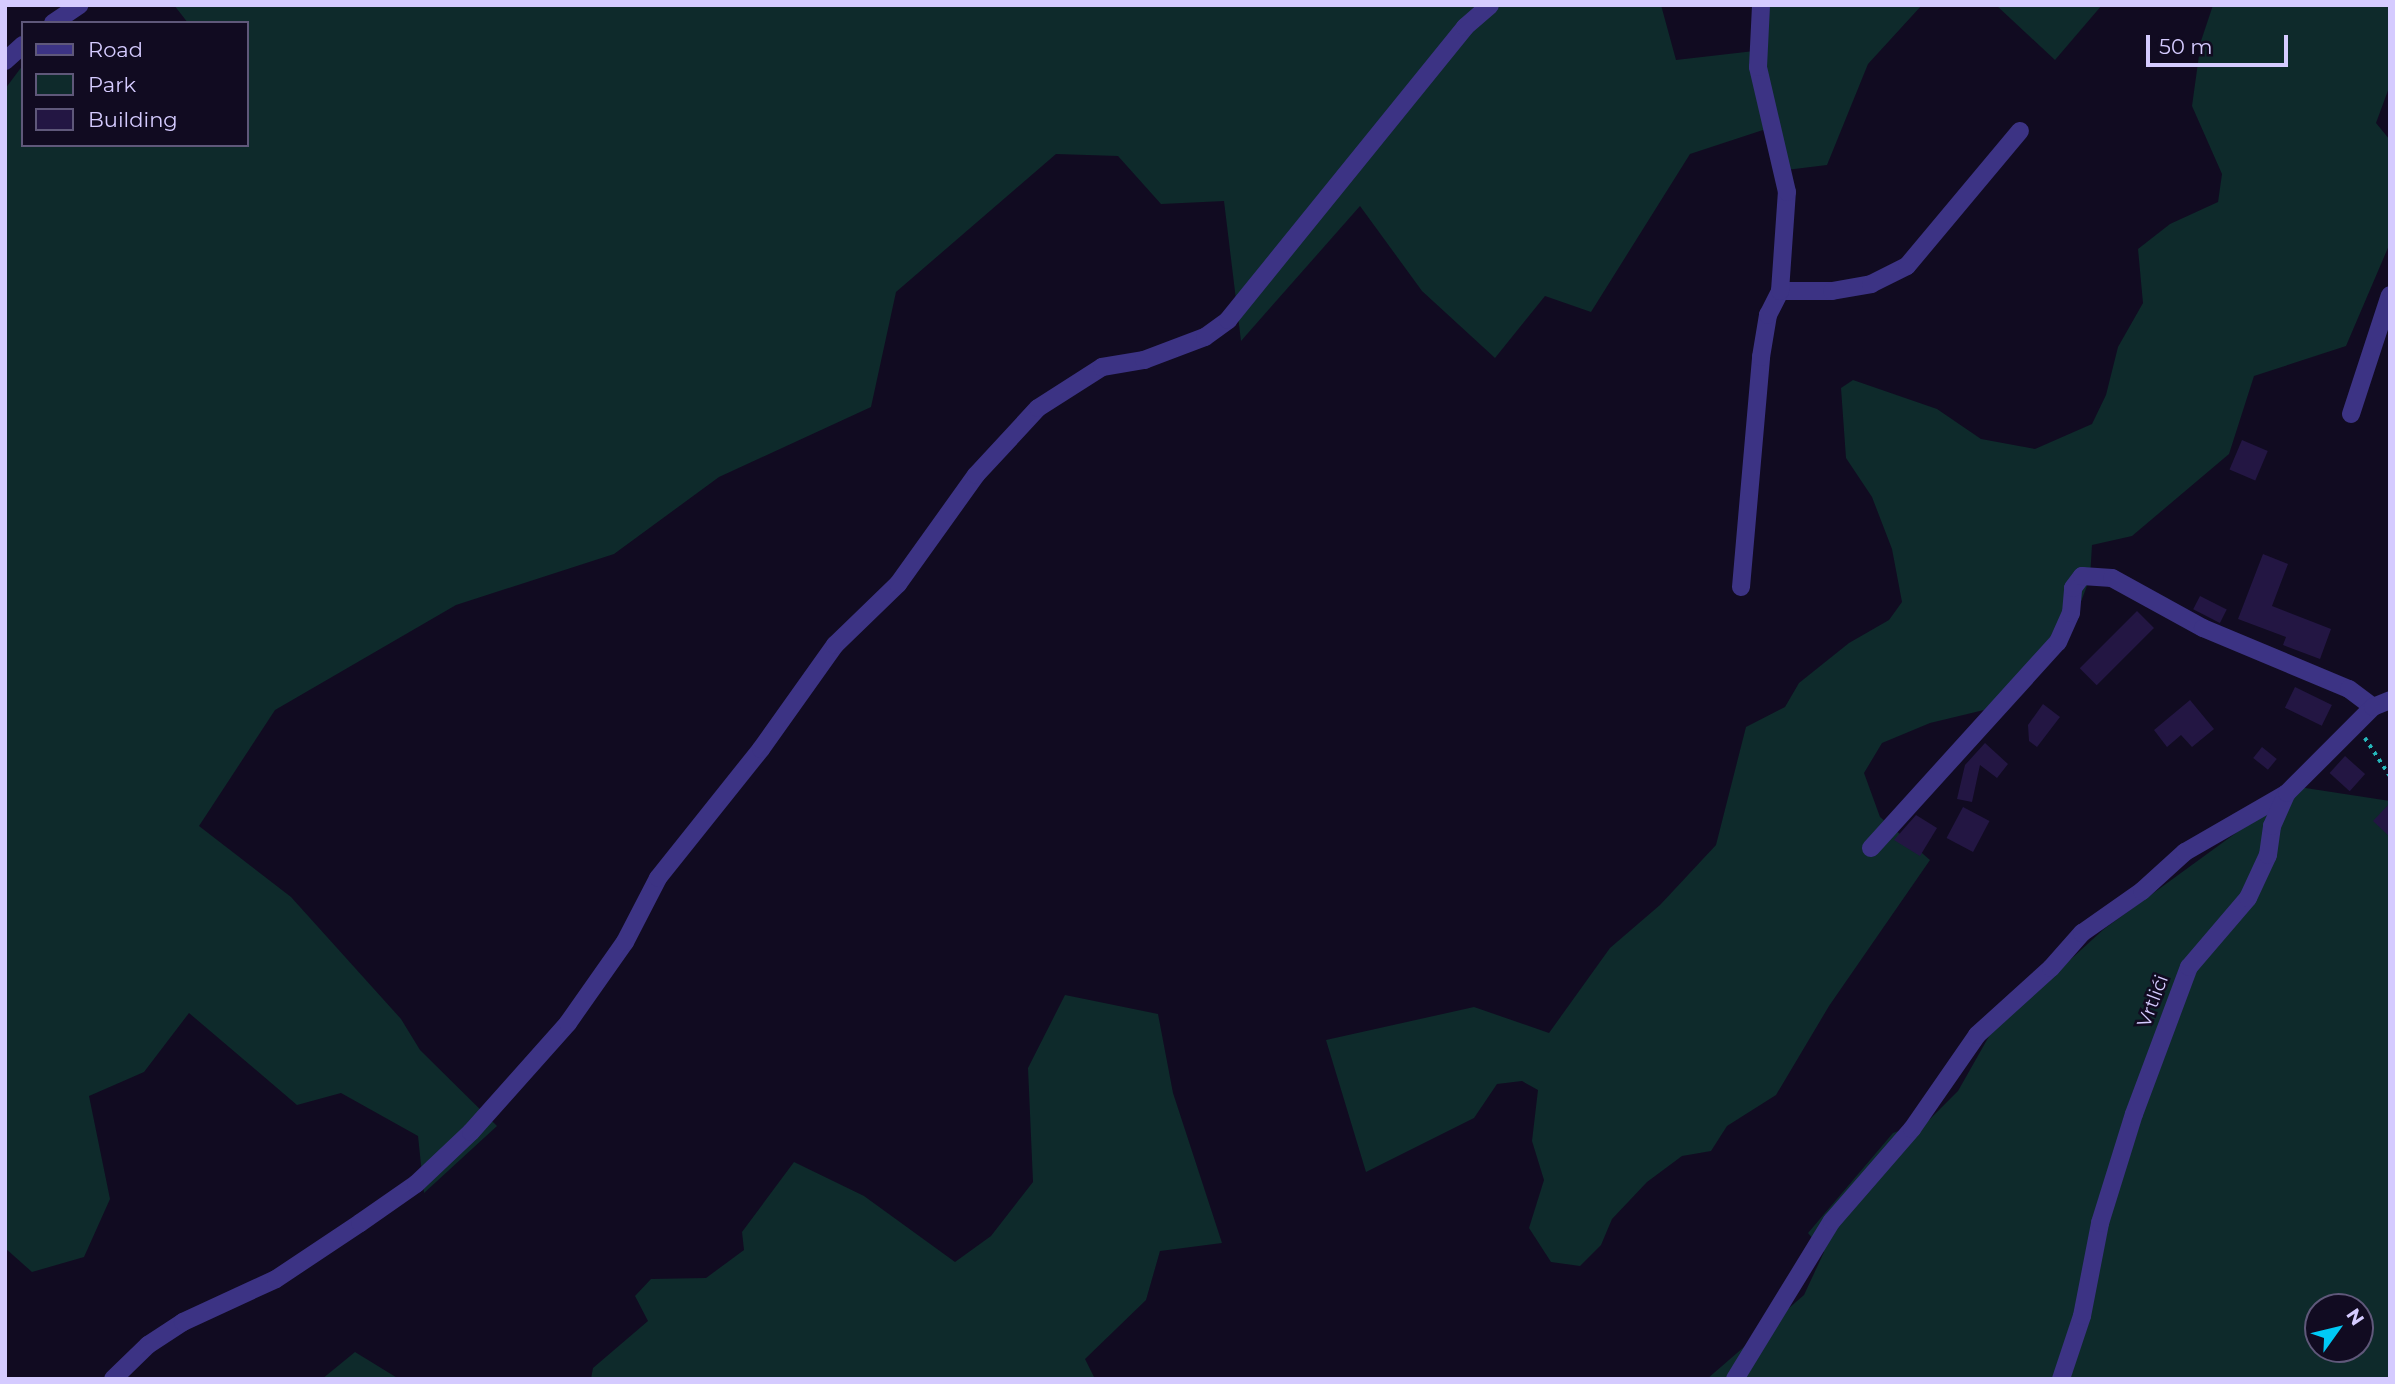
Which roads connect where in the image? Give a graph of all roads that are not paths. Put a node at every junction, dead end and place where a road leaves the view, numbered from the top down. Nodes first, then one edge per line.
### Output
1 (80, 5) edge
2 (1490, 5) edge
3 (1761, 5) edge
4 (56, 21) edge
5 (21, 47) edge
6 (5, 61) edge
7 (2020, 131) dead end
8 (1780, 291) junction
9 (2390, 295) edge
10 (2351, 414) dead end
11 (1741, 587) dead end
12 (2382, 704) edge
13 (2287, 793) junction
14 (1871, 848) dead end
15 (113, 1379) edge
16 (1735, 1379) edge
17 (2061, 1379) edge

1 - 4 street
2 - 15 street
3 - 8 street
5 - 6 street
7 - 8 street
8 - 11 street
9 - 10 street
12 - 13 street, Vrtlići
12 - 14 street
13 - 16 street
13 - 17 street, Vrtlići

